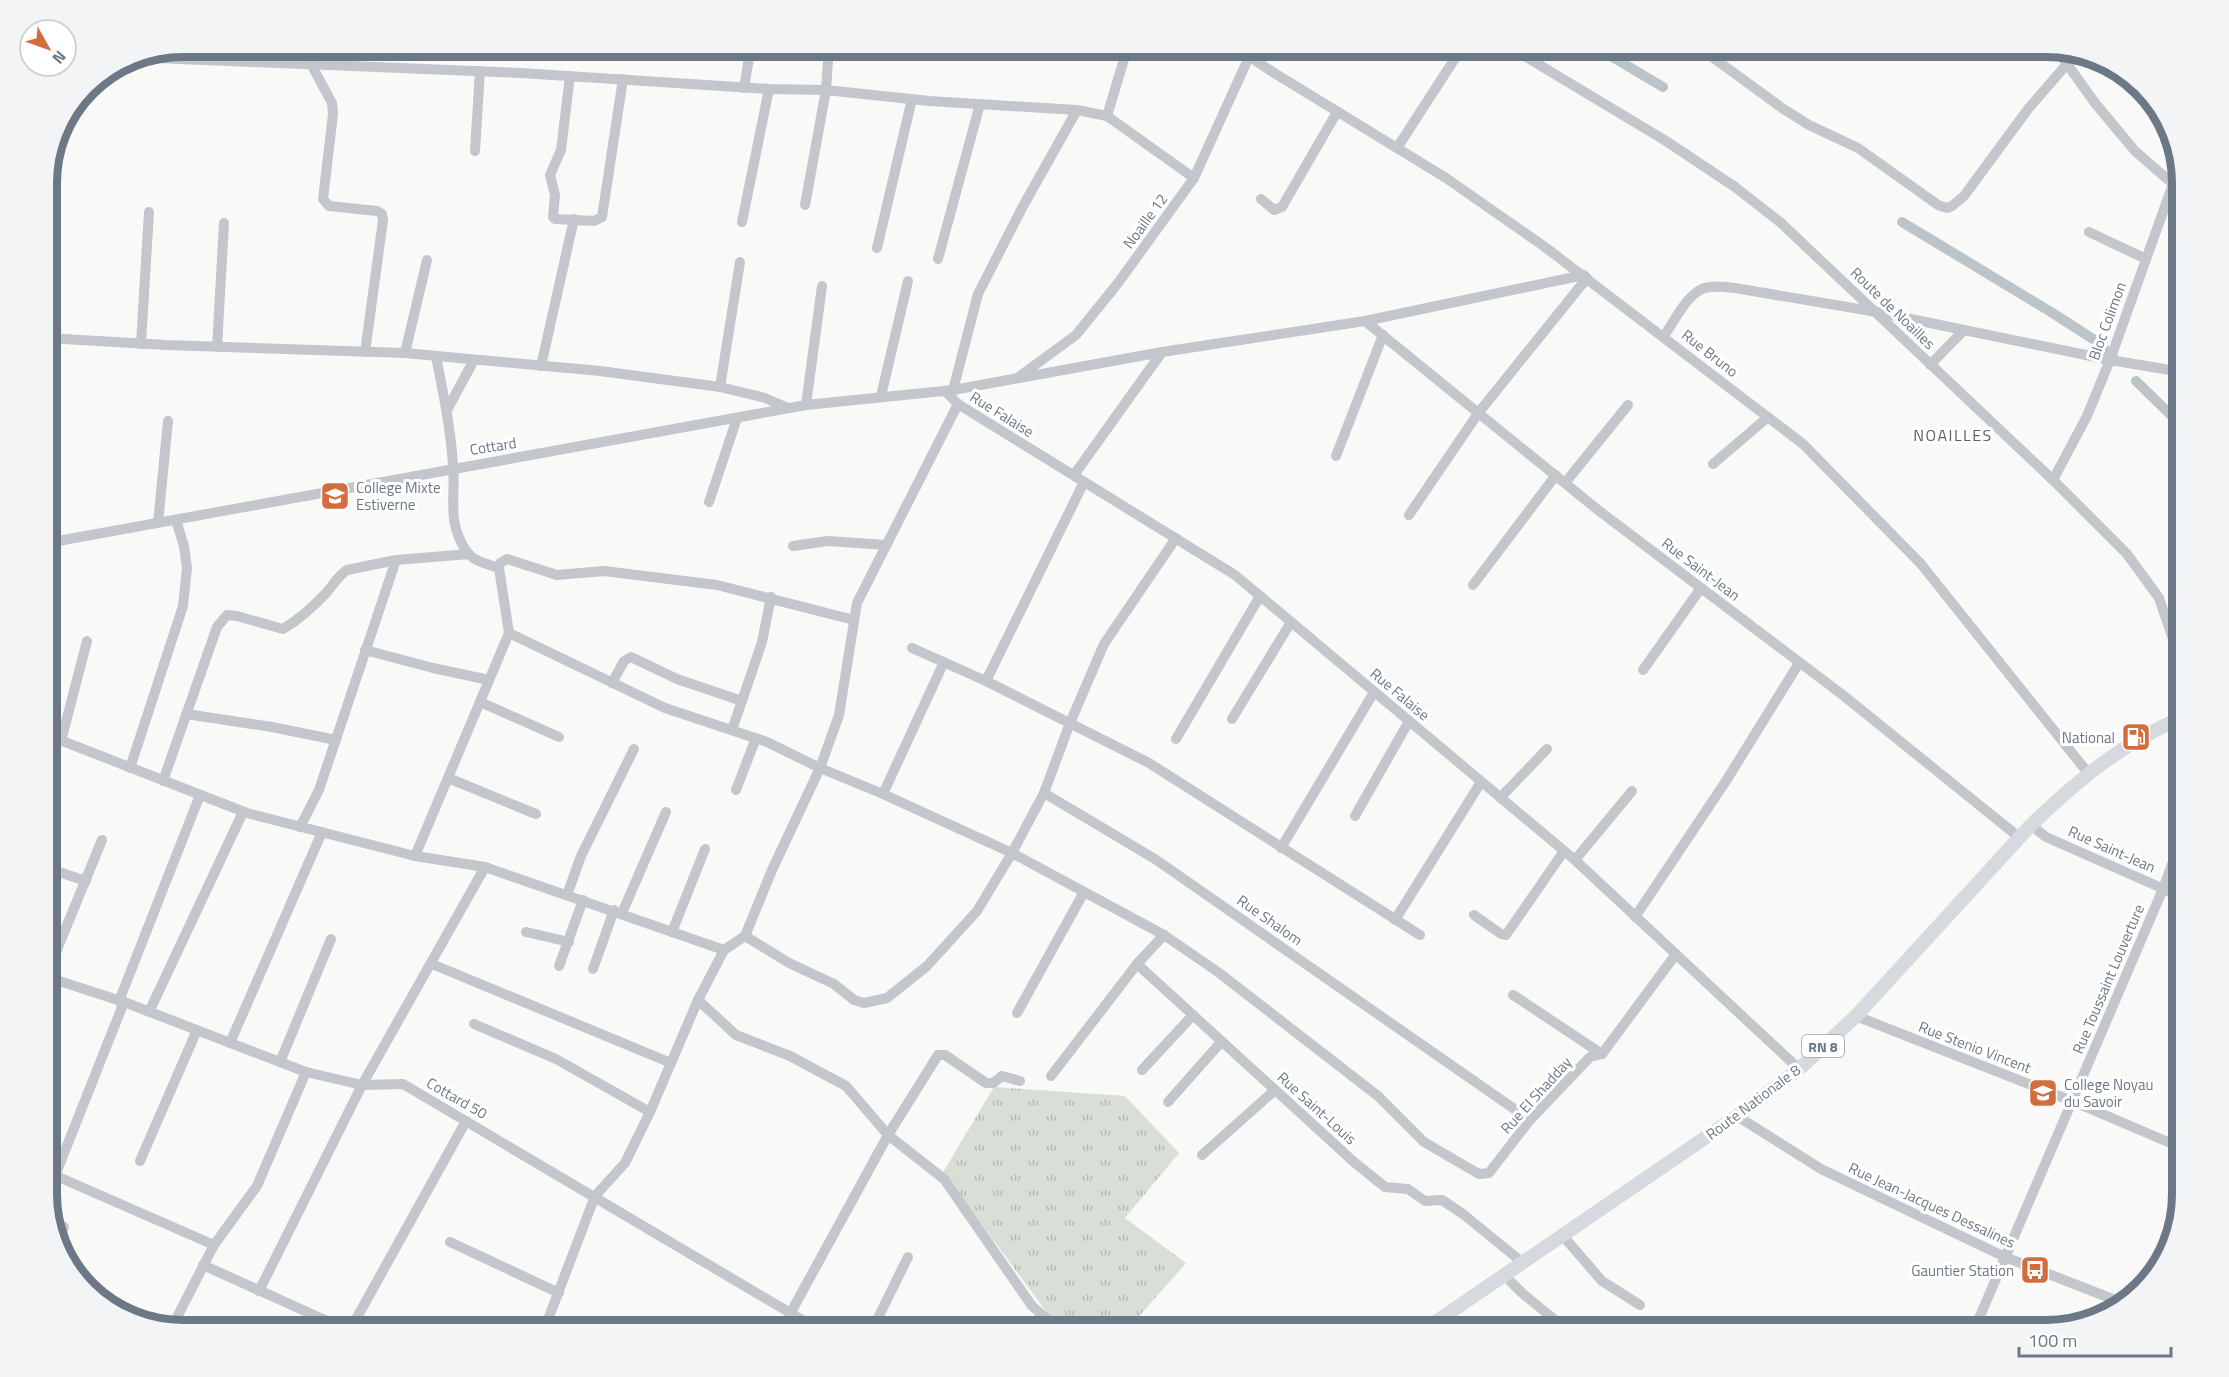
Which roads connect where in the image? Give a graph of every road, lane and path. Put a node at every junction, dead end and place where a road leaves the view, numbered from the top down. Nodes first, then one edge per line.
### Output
1 (749, 57) edge
2 (828, 57) edge
3 (1125, 57) edge
4 (1249, 57) joint
5 (1456, 57) edge
6 (1526, 57) edge
7 (1713, 57) edge
8 (165, 58) edge
9 (2063, 58) edge
10 (311, 64) junction
11 (2067, 64) junction
12 (480, 71) junction
13 (570, 76) junction
14 (623, 79) junction
15 (744, 88) junction
16 (769, 89) junction
17 (826, 90) junction
18 (912, 99) junction
19 (980, 104) junction
20 (1077, 110) junction
21 (1337, 112) junction
22 (1107, 116) junction
23 (1397, 148) junction
24 (475, 151) dead end
25 (1194, 178) junction
26 (2172, 183) edge
27 (2172, 187) edge
28 (1261, 199) dead end
29 (805, 205) dead end
30 (149, 212) dead end
31 (574, 219) junction
32 (742, 222) dead end
33 (224, 223) dead end
34 (2089, 232) dead end
35 (877, 248) dead end
36 (939, 259) dead end
37 (2146, 259) junction
38 (427, 260) dead end
39 (740, 262) dead end
40 (1585, 277) junction
41 (908, 280) dead end
42 (822, 286) dead end
43 (1877, 312) junction
44 (1365, 321) junction
45 (1964, 330) junction
46 (1383, 335) junction
47 (1664, 336) junction
48 (57, 339) edge
49 (141, 344) junction
50 (216, 347) junction
51 (364, 352) junction
52 (1162, 352) junction
53 (405, 353) junction
54 (436, 356) junction
55 (474, 360) junction
56 (2110, 360) junction
57 (1930, 364) junction
58 (541, 366) junction
59 (2172, 370) edge
60 (1015, 379) junction
61 (720, 387) junction
62 (949, 391) junction
63 (881, 396) junction
64 (958, 404) junction
65 (806, 405) junction
66 (1628, 405) dead end
67 (788, 408) junction
68 (447, 410) junction
69 (1479, 412) junction
70 (1768, 417) junction
71 (737, 418) junction
72 (168, 421) dead end
73 (1336, 456) dead end
74 (1713, 464) dead end
75 (454, 467) junction
76 (1074, 475) junction
77 (1560, 479) junction
78 (2053, 480) junction
79 (1084, 482) junction
80 (709, 502) dead end
81 (1409, 515) dead end
82 (176, 520) junction
83 (158, 523) junction
84 (1176, 538) junction
85 (57, 541) edge
86 (886, 545) junction
87 (793, 546) dead end
88 (469, 554) junction
89 (396, 560) junction
90 (499, 568) junction
91 (1473, 585) dead end
92 (1701, 588) junction
93 (1260, 596) junction
94 (771, 597) junction
95 (854, 620) junction
96 (1291, 622) junction
97 (509, 633) junction
98 (2172, 636) edge
99 (87, 641) dead end
100 (912, 648) dead end
101 (365, 650) junction
102 (944, 662) junction
103 (1799, 663) junction
104 (1643, 670) dead end
105 (489, 680) junction
106 (986, 681) junction
107 (612, 683) junction
108 (1374, 692) junction
109 (742, 701) junction
110 (480, 702) junction
111 (186, 714) junction
112 (1232, 719) dead end
113 (1409, 721) junction
114 (1070, 723) junction
115 (2172, 723) edge
116 (57, 726) edge
117 (732, 730) junction
118 (559, 737) dead end
119 (756, 738) junction
120 (1176, 739) dead end
121 (336, 740) junction
122 (57, 742) edge
123 (634, 749) dead end
124 (1547, 749) dead end
125 (130, 768) junction
126 (820, 768) junction
127 (2088, 773) junction
128 (448, 778) junction
129 (163, 781) junction
130 (1481, 782) junction
131 (736, 790) dead end
132 (1632, 791) dead end
133 (1044, 793) junction
134 (883, 794) junction
135 (200, 795) junction
136 (1500, 798) junction
137 (243, 812) junction
138 (666, 812) dead end
139 (536, 814) dead end
140 (1355, 816) dead end
141 (2031, 825) junction
142 (300, 827) junction
143 (322, 832) junction
144 (2020, 837) junction
145 (102, 840) dead end
146 (1281, 848) junction
147 (705, 849) dead end
148 (1564, 852) junction
149 (1012, 853) junction
150 (415, 856) junction
151 (1575, 860) junction
152 (2172, 864) edge
153 (485, 867) junction
154 (57, 871) edge
155 (86, 881) junction
156 (2163, 889) junction
157 (1084, 892) junction
158 (2172, 893) edge
159 (567, 895) junction
160 (583, 900) junction
161 (618, 912) junction
162 (1474, 915) dead end
163 (1635, 917) junction
164 (1395, 920) junction
165 (526, 932) dead end
166 (672, 932) junction
167 (1164, 935) junction
168 (1420, 935) dead end
169 (745, 936) junction
170 (331, 939) dead end
171 (569, 942) junction
172 (724, 950) junction
173 (57, 951) edge
174 (1676, 954) junction
175 (432, 964) junction
176 (1137, 964) junction
177 (559, 966) dead end
178 (593, 969) dead end
179 (57, 978) edge
180 (1513, 995) dead end
181 (698, 1000) junction
182 (122, 1001) junction
183 (149, 1012) junction
184 (1017, 1013) dead end
185 (1193, 1015) junction
186 (1856, 1016) junction
187 (474, 1024) dead end
188 (197, 1030) junction
189 (1222, 1041) junction
190 (230, 1043) junction
191 (1602, 1054) junction
192 (280, 1062) junction
193 (671, 1063) junction
194 (1799, 1069) junction
195 (1142, 1070) dead end
196 (306, 1072) junction
197 (1051, 1076) dead end
198 (1020, 1081) dead end
199 (362, 1085) junction
200 (1275, 1090) junction
201 (2072, 1101) junction
202 (1168, 1102) dead end
203 (650, 1112) junction
204 (1737, 1116) junction
205 (1530, 1120) junction
206 (466, 1121) junction
207 (888, 1135) junction
208 (2172, 1144) edge
209 (1202, 1155) dead end
210 (57, 1159) edge
211 (140, 1161) dead end
212 (57, 1177) edge
213 (595, 1196) junction
214 (64, 1227) dead end
215 (63, 1230) edge
216 (1563, 1236) junction
217 (450, 1242) dead end
218 (214, 1245) junction
219 (908, 1257) dead end
220 (2005, 1257) junction
221 (1523, 1263) junction
222 (203, 1265) junction
223 (1505, 1276) junction
224 (259, 1291) junction
225 (559, 1293) junction
226 (2114, 1300) edge
227 (1640, 1305) dead end
228 (790, 1314) junction
229 (1041, 1315) junction
230 (322, 1319) edge
231 (176, 1320) edge
232 (354, 1320) edge
233 (548, 1320) edge
234 (801, 1320) edge
235 (877, 1320) edge
236 (1037, 1320) edge
237 (1050, 1320) edge
238 (1439, 1320) edge
239 (1555, 1320) edge
240 (1978, 1320) edge

1 - 15 street
2 - 17 street
3 - 22 street
4 - 21 street, Rue Bruno
4 - 25 street, Noaille 12
5 - 23 street
6 - 43 street, Route de Noailles
7 - 11 street
8 - 10 street
9 - 11 street
10 - 12 street
10 - 51 street
11 - 26 street
12 - 13 street
12 - 24 street
13 - 14 street
13 - 31 street
14 - 15 street
14 - 31 street
15 - 16 street
16 - 17 street
16 - 32 street
17 - 18 street
17 - 29 street
18 - 19 street
18 - 35 street
19 - 20 street
19 - 36 street
20 - 22 street
20 - 62 street
21 - 23 street, Rue Bruno
21 - 28 street
22 - 25 street
23 - 40 street, Rue Bruno
25 - 60 street, Noaille 12
27 - 37 street, Bloc Colimon
30 - 49 street
31 - 58 street
33 - 50 street
34 - 37 street
37 - 56 street, Bloc Colimon
38 - 53 street
39 - 61 street
40 - 44 street, Cottard
40 - 47 street, Rue Bruno
40 - 69 street
41 - 63 street
42 - 65 street
43 - 45 street
43 - 47 street
43 - 57 street, Route de Noailles
44 - 46 street, Rue Saint-Jean
44 - 52 street, Cottard
45 - 56 street
45 - 57 street
46 - 69 street, Rue Saint-Jean
46 - 73 street
47 - 70 street, Rue Bruno
48 - 49 street
49 - 50 street
50 - 51 street
51 - 53 street
52 - 60 street, Cottard
52 - 76 street
53 - 54 street
54 - 55 street
54 - 68 street
55 - 58 street
55 - 68 street
56 - 59 street
56 - 78 street, Bloc Colimon
57 - 78 street, Route de Noailles
58 - 61 street
60 - 62 street, Cottard
61 - 67 street
62 - 63 street, Cottard
62 - 64 street, Rue Falaise
63 - 65 street, Cottard
64 - 76 street, Rue Falaise
64 - 86 street
65 - 67 street, Cottard
66 - 77 street
67 - 71 street, Cottard
68 - 75 street
69 - 77 street, Rue Saint-Jean
69 - 81 street
70 - 74 street
70 - 127 street, Rue Bruno
71 - 75 street, Cottard
71 - 80 street
72 - 83 street
75 - 82 street, Cottard
75 - 88 street
76 - 79 street, Rue Falaise
77 - 91 street
77 - 92 street, Rue Saint-Jean
78 - 98 street, Route de Noailles
79 - 84 street, Rue Falaise
79 - 106 street
82 - 83 street, Cottard
82 - 125 street
83 - 85 street, Cottard
84 - 93 street, Rue Falaise
84 - 114 street
86 - 87 street
86 - 95 street
88 - 89 street
88 - 90 street
89 - 101 street
89 - 111 street
90 - 94 street
90 - 97 street
92 - 103 street, Rue Saint-Jean
92 - 104 street
93 - 96 street, Rue Falaise
93 - 120 street
94 - 95 street
94 - 109 street
95 - 126 street
96 - 108 street, Rue Falaise
96 - 112 street
97 - 105 street
97 - 107 street
99 - 116 street
100 - 102 street
101 - 105 street
101 - 121 street
102 - 106 street
102 - 134 street
103 - 144 street, Rue Saint-Jean
103 - 163 street
105 - 110 street
106 - 114 street
107 - 109 street
107 - 117 street
108 - 113 street, Rue Falaise
108 - 146 street
109 - 117 street
110 - 118 street
110 - 128 street
111 - 121 street
111 - 129 street
113 - 130 street, Rue Falaise
113 - 140 street
114 - 133 street
114 - 146 street
115 - 127 main road, Route Nationale 8 / RN 8
117 - 119 street
119 - 126 street
119 - 131 street
121 - 142 street
122 - 125 street
123 - 159 street
124 - 136 street
125 - 129 street
126 - 134 street
126 - 169 street
127 - 141 main road, Route Nationale 8 / RN 8
128 - 139 street
128 - 150 street
129 - 135 street
130 - 136 street, Rue Falaise
130 - 164 street
132 - 151 street
133 - 149 street
133 - 205 street, Rue Shalom
134 - 149 street
135 - 137 street
135 - 182 street
136 - 148 street, Rue Falaise
137 - 142 street
137 - 183 street
138 - 161 street
141 - 144 main road, Route Nationale 8 / RN 8
141 - 156 street, Rue Saint-Jean
142 - 143 street
143 - 150 street
143 - 190 street
144 - 186 main road, Route Nationale 8 / RN 8
145 - 155 street
146 - 164 street
147 - 166 street
148 - 151 street, Rue Falaise
148 - 162 street
149 - 157 street
149 - 169 street
150 - 153 street
151 - 163 street, Rue Falaise
152 - 156 street, Rue Toussaint Louverture
153 - 159 street
153 - 175 street
154 - 155 street
155 - 173 street
156 - 158 street, Rue Saint-Jean
156 - 201 street, Rue Toussaint Louverture
157 - 167 street
157 - 184 street
159 - 160 street
160 - 161 street
160 - 171 street
161 - 166 street
161 - 178 street
163 - 174 street, Rue Falaise
164 - 168 street
165 - 171 street
166 - 172 street
167 - 176 street
167 - 205 street, Rue El Shadday
169 - 172 street
170 - 192 street
171 - 177 street
172 - 181 street
174 - 191 street, Rue El Shadday
174 - 194 street, Rue Falaise
175 - 193 street
175 - 199 street
176 - 185 street, Rue Saint-Louis
176 - 197 street
179 - 182 street, Cottard 50
180 - 191 street
181 - 193 street
181 - 207 street
182 - 183 street, Cottard 50
182 - 210 street
183 - 188 street, Cottard 50
185 - 189 street, Rue Saint-Louis
185 - 195 street
186 - 194 main road, Route Nationale 8 / RN 8
186 - 201 street, Rue Stenio Vincent
187 - 203 street
188 - 190 street, Cottard 50
188 - 211 street
189 - 200 street, Rue Saint-Louis
189 - 202 street
190 - 192 street, Cottard 50
191 - 205 street, Rue El Shadday
192 - 196 street, Cottard 50
193 - 203 street
194 - 204 main road, Route Nationale 8 / RN 8
196 - 199 street, Cottard 50
196 - 218 street
198 - 207 street
199 - 206 street, Cottard 50
199 - 224 street
200 - 209 street
200 - 221 street, Rue Saint-Louis
201 - 208 street, Rue Stenio Vincent
201 - 220 street, Rue Toussaint Louverture
203 - 213 street
204 - 216 main road, Route Nationale 8 / RN 8
204 - 220 street, Rue Jean-Jacques Dessalines
206 - 213 street, Cottard 50
206 - 232 street
207 - 228 street
207 - 229 street
212 - 218 street
213 - 225 street
213 - 228 street, Cottard 50
214 - 215 street
216 - 221 main road, Route Nationale 8 / RN 8
216 - 227 street
217 - 225 street
218 - 222 street
219 - 235 street
220 - 226 street, Rue Jean-Jacques Dessalines
220 - 240 street, Rue Toussaint Louverture
221 - 223 main road, Route Nationale 8 / RN 8
222 - 224 street
222 - 231 street
223 - 238 main road, Route Nationale 8 / RN 8
223 - 239 street
224 - 230 street
225 - 233 street
228 - 234 street, Cottard 50
229 - 236 street
229 - 237 street

